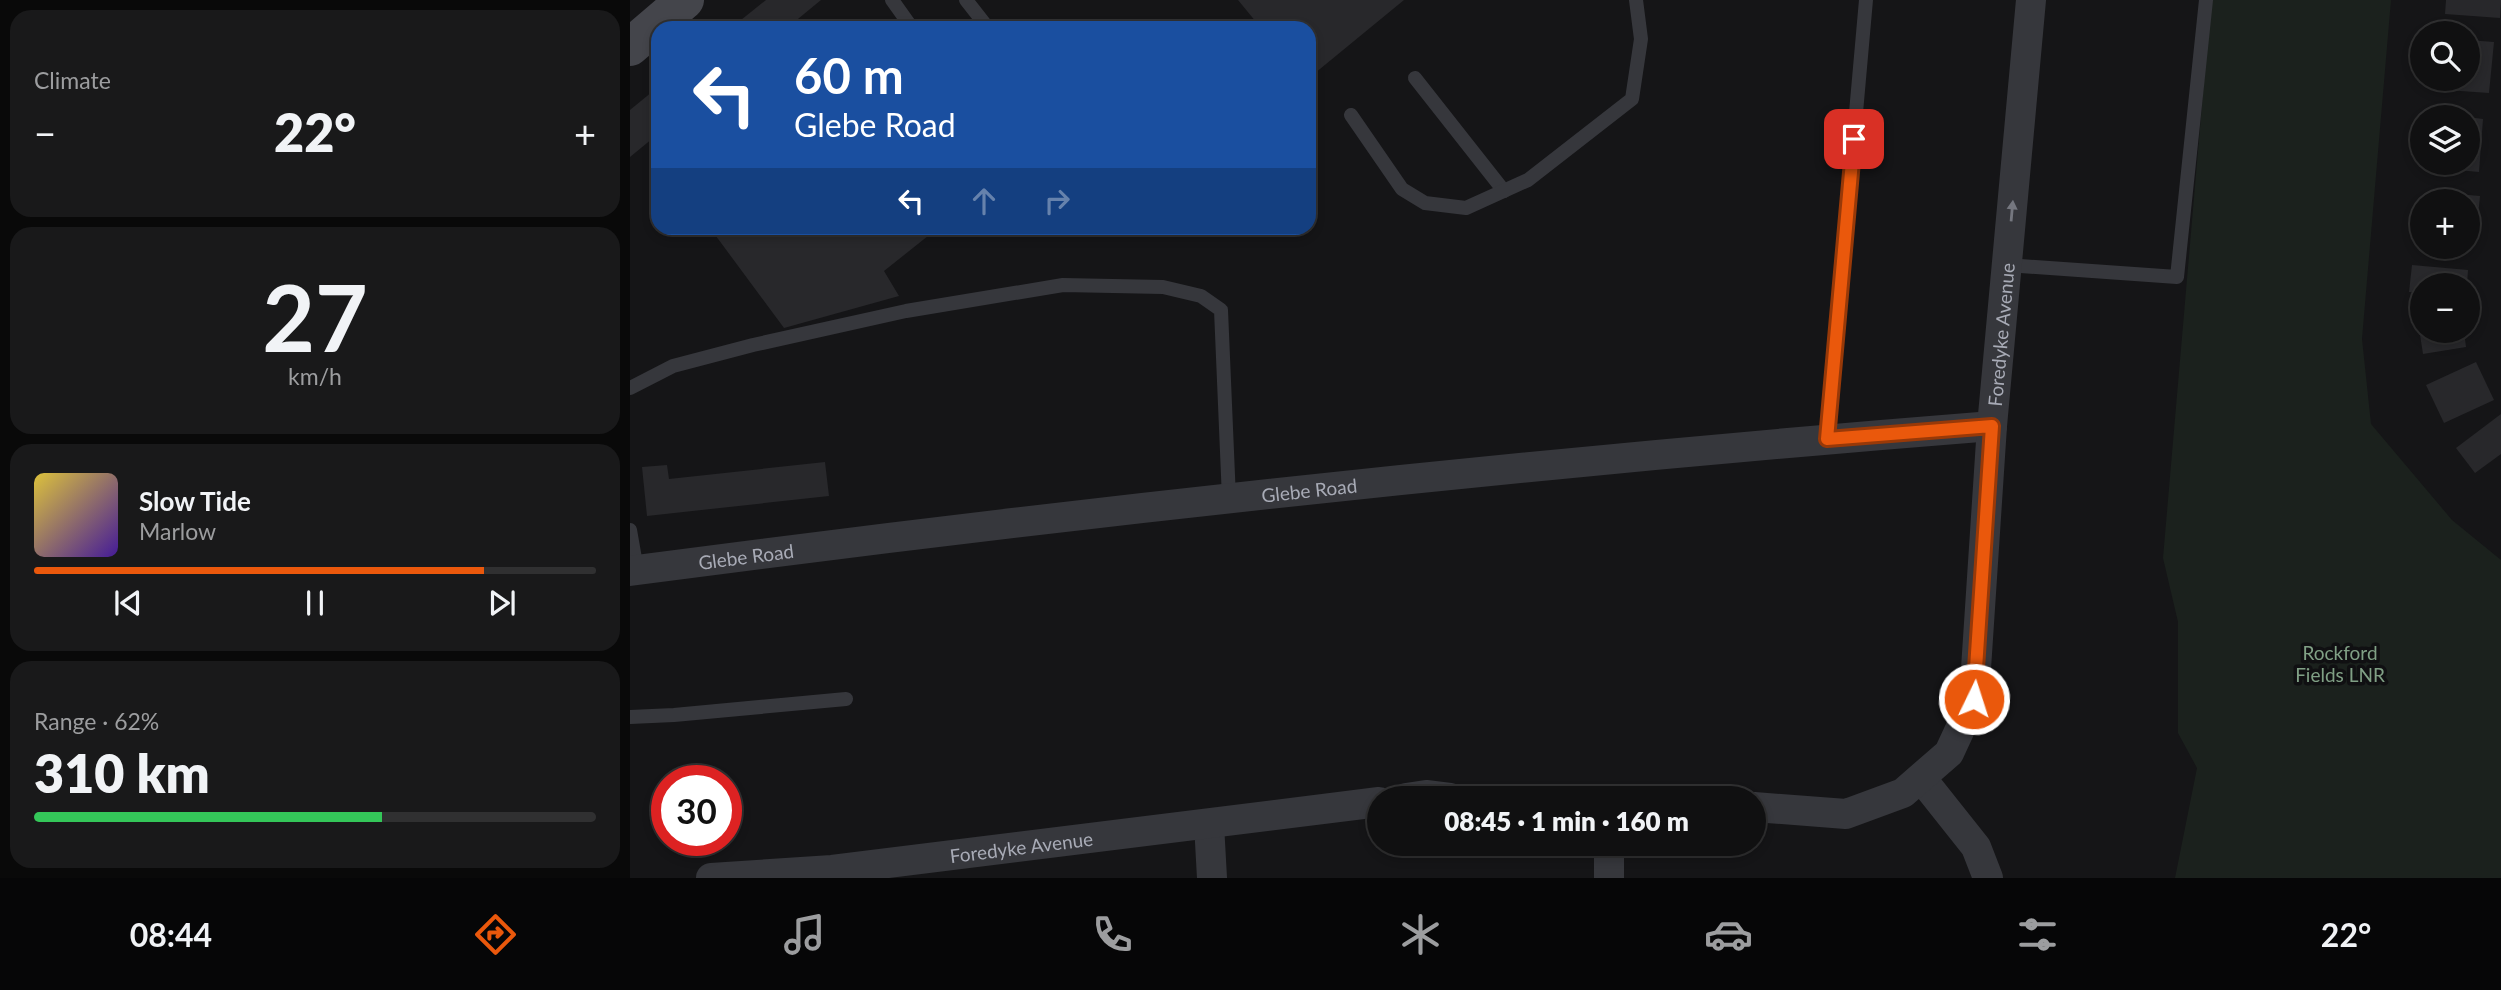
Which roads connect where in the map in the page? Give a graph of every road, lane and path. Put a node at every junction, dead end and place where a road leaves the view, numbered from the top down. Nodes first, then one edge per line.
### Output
1 (685, 0) edge
2 (892, 0) edge
3 (966, 0) edge
4 (1636, 0) edge
5 (1866, 0) edge
6 (2031, 0) edge
7 (2206, 0) edge
8 (660, 21) edge
9 (907, 21) edge
10 (982, 21) edge
11 (651, 29) edge
12 (630, 47) edge
13 (1415, 78) dead end
14 (1351, 115) dead end
15 (1504, 191) junction
16 (2007, 265) junction
17 (630, 388) edge
18 (1992, 426) junction
19 (1827, 439) junction
20 (1229, 499) junction
21 (630, 530) edge
22 (634, 571) edge
23 (846, 699) dead end
24 (630, 716) edge
25 (1922, 779) junction
26 (1367, 804) edge
27 (1766, 808) edge
28 (1209, 824) junction
29 (1609, 856) edge
30 (833, 874) edge
31 (710, 878) edge
32 (1212, 878) edge
33 (1609, 878) edge
34 (1987, 878) edge

1 - 8 main road
2 - 9 lane
3 - 10 lane
4 - 15 lane
5 - 19 lane
16 -> 6 street, Foredyke Avenue
7 - 16 lane
11 - 12 main road
13 - 15 lane
14 - 15 lane
16 - 18 street, Foredyke Avenue
17 - 20 lane
18 - 19 street, Glebe Road
18 - 25 street, Foredyke Avenue
19 - 20 street, Glebe Road
20 - 22 street, Glebe Road
21 - 22 lane
23 - 24 lane
25 - 27 street, Foredyke Avenue
25 - 34 street
26 - 28 street, Foredyke Avenue
28 - 30 street, Foredyke Avenue
28 - 32 street
29 - 33 street
30 - 31 street, Foredyke Avenue

